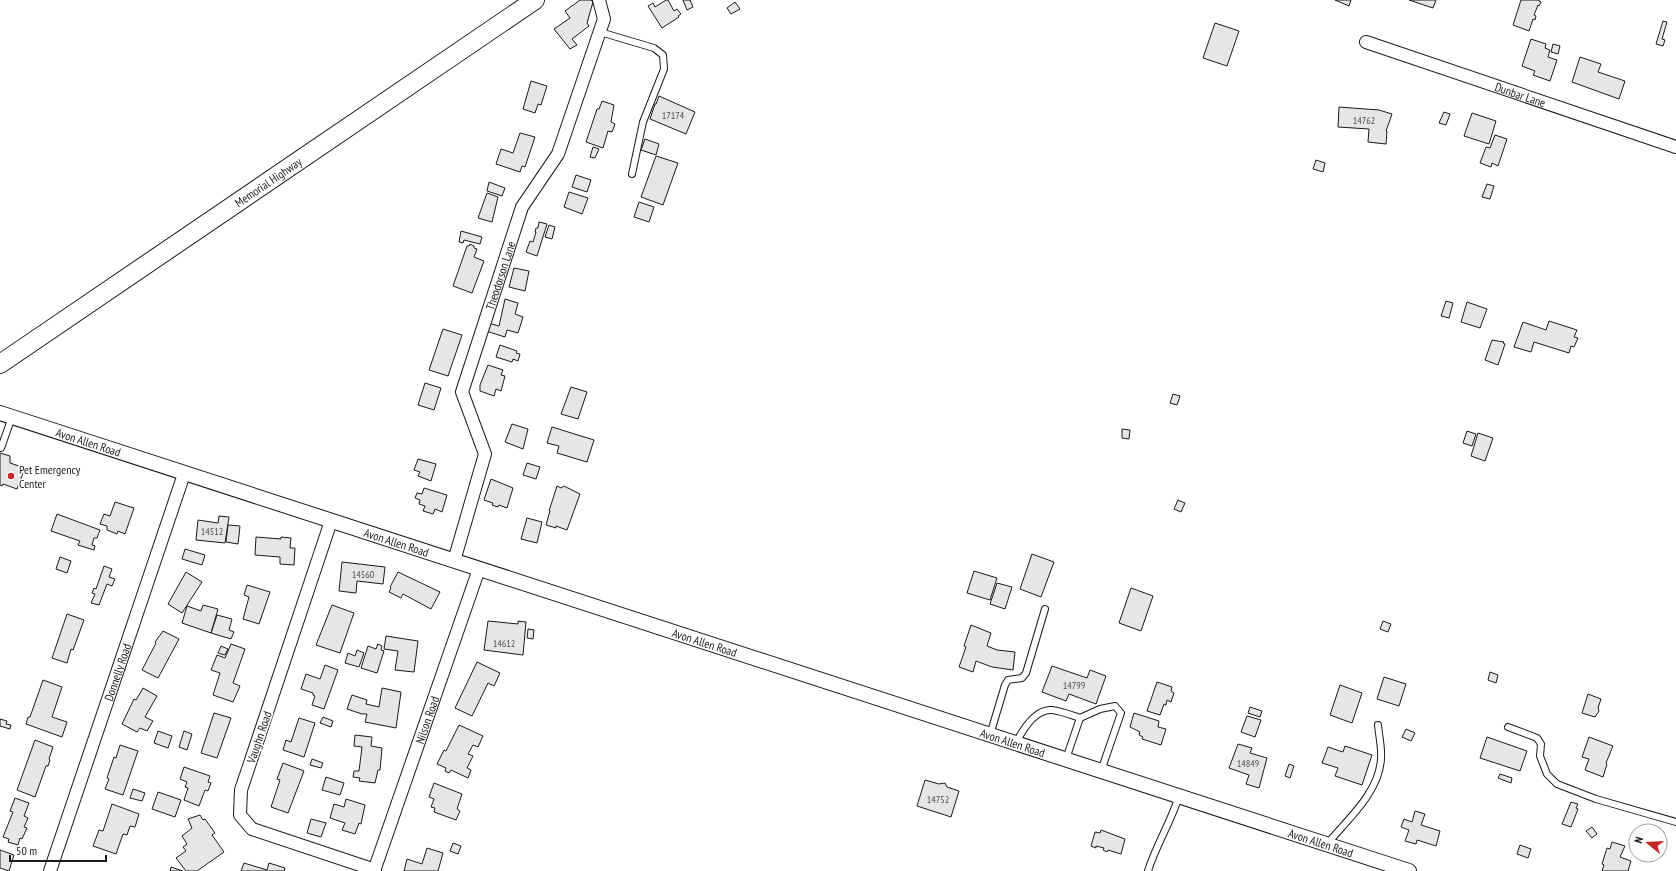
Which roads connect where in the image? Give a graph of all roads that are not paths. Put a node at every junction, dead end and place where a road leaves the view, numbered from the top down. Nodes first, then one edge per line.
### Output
1 (535, 0) edge
2 (599, 0) edge
3 (600, 32) junction
4 (1366, 42) dead end
5 (1676, 147) edge
6 (632, 174) dead end
7 (0, 364) edge
8 (6, 415) edge
9 (1, 448) edge
10 (184, 474) junction
11 (331, 521) junction
12 (454, 561) junction
13 (479, 569) junction
14 (1045, 609) dead end
15 (1080, 718) junction
16 (1378, 725) dead end
17 (1508, 728) dead end
18 (990, 735) junction
19 (1016, 743) junction
20 (1066, 760) junction
21 (1101, 771) junction
22 (1179, 796) junction
23 (1676, 822) edge
24 (1327, 844) junction
25 (374, 870) edge
26 (50, 871) edge
27 (1148, 871) edge
28 (1409, 871) edge

1 - 7 main road, Memorial Highway
2 - 3 street, Theodorson Lane
3 - 6 lane
3 - 12 street, Theodorson Lane
4 - 5 street, Dunbar Lane
8 - 9 lane
8 - 10 street, Avon Allen Road
10 - 11 street, Avon Allen Road
10 - 26 street, Donnelly Road
11 - 12 street, Avon Allen Road
11 - 25 street, Vaughn Road
12 - 13 street, Avon Allen Road
13 - 18 street, Avon Allen Road
13 - 25 street, Nilson Road
14 - 18 lane
15 - 19 lane
15 - 20 lane
15 - 21 lane
16 - 24 lane
17 - 23 lane
18 - 19 street, Avon Allen Road
19 - 20 street, Avon Allen Road
20 - 21 street, Avon Allen Road
21 - 22 street, Avon Allen Road
22 - 24 street, Avon Allen Road
22 - 27 lane
24 - 28 street, Avon Allen Road

